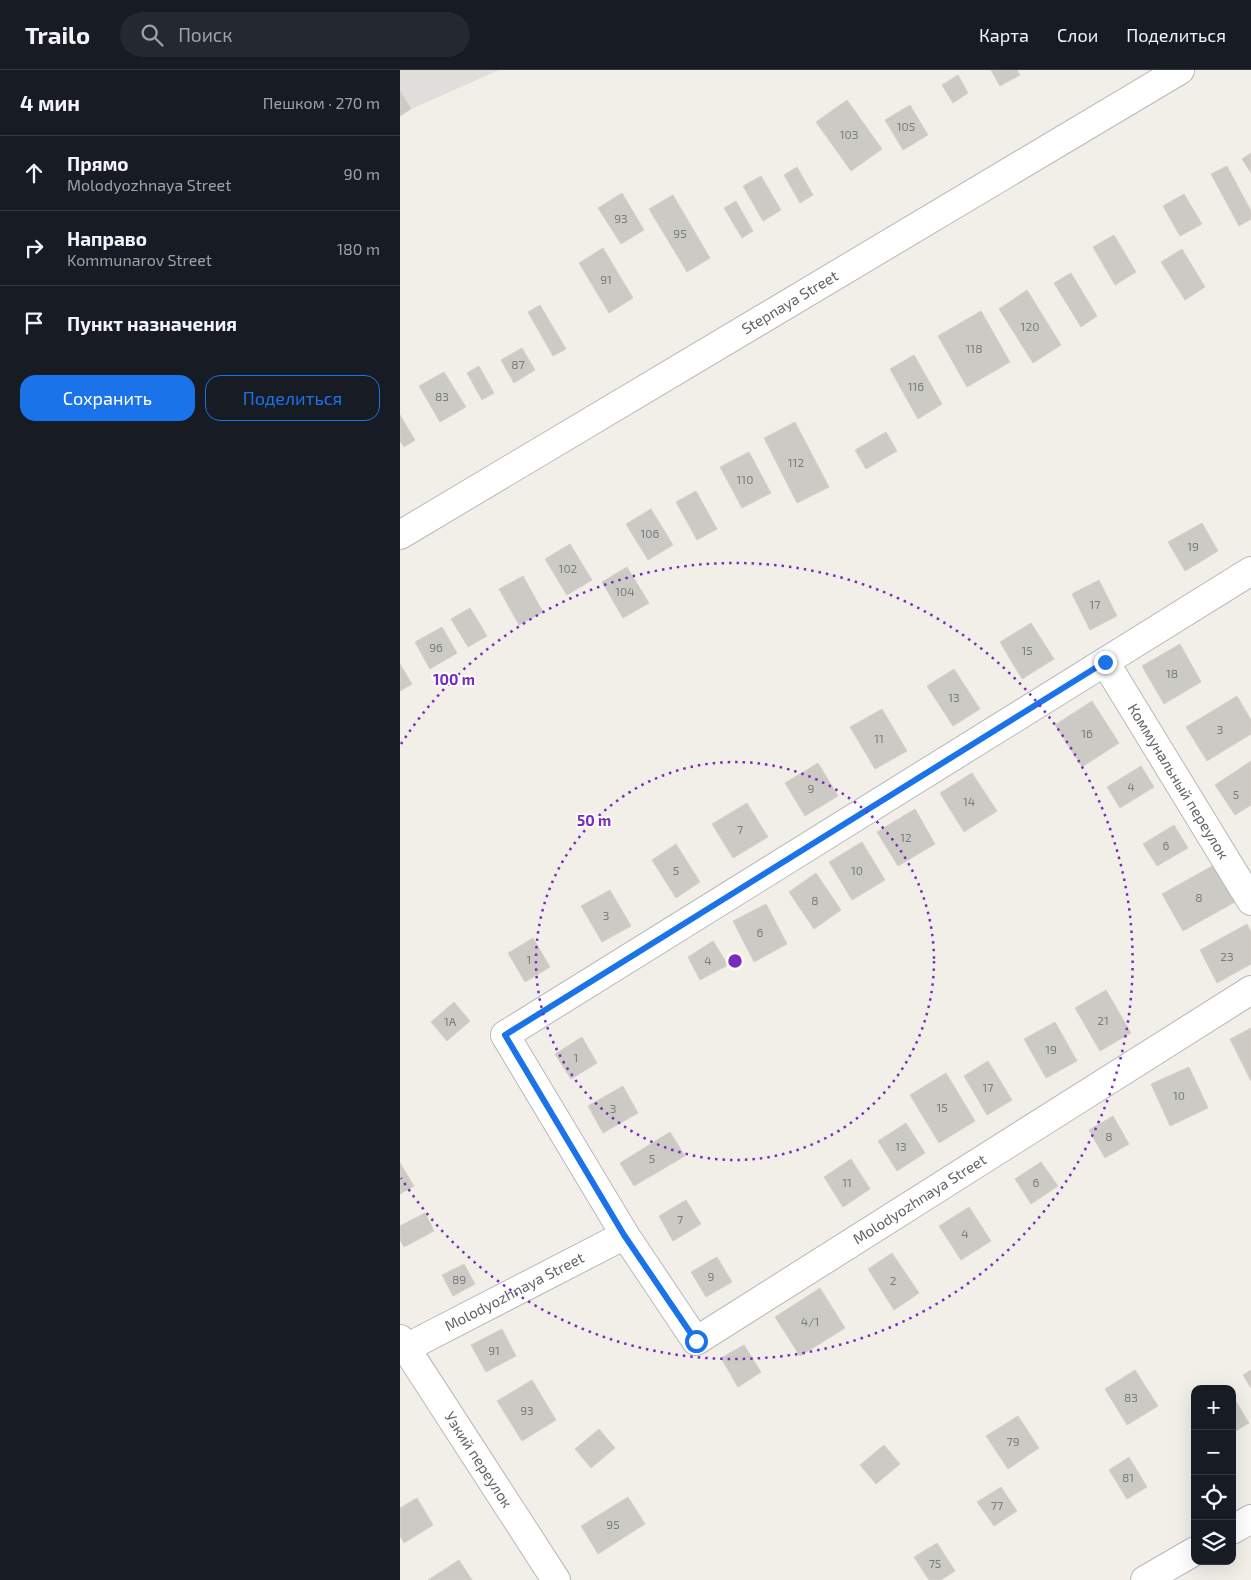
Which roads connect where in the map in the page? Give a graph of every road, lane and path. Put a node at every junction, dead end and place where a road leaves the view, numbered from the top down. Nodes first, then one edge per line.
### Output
1 (1180, 70) edge
2 (400, 535) edge
3 (1251, 571) edge
4 (1105, 662) junction
5 (1251, 901) edge
6 (1251, 990) edge
7 (624, 1235) junction
8 (403, 1344) edge
9 (1251, 1519) edge
10 (1236, 1528) edge
11 (1191, 1553) edge
12 (556, 1580) edge
13 (1145, 1580) edge

1 - 2 street, Stepnaya Street
3 - 4 street
4 - 5 street, Коммунальный переулок
4 - 7 street, Molodyozhnaya Street
6 - 7 street, Molodyozhnaya Street
7 - 8 street, Molodyozhnaya Street
8 - 12 street, Узкий переулок
9 - 10 street
11 - 13 street

